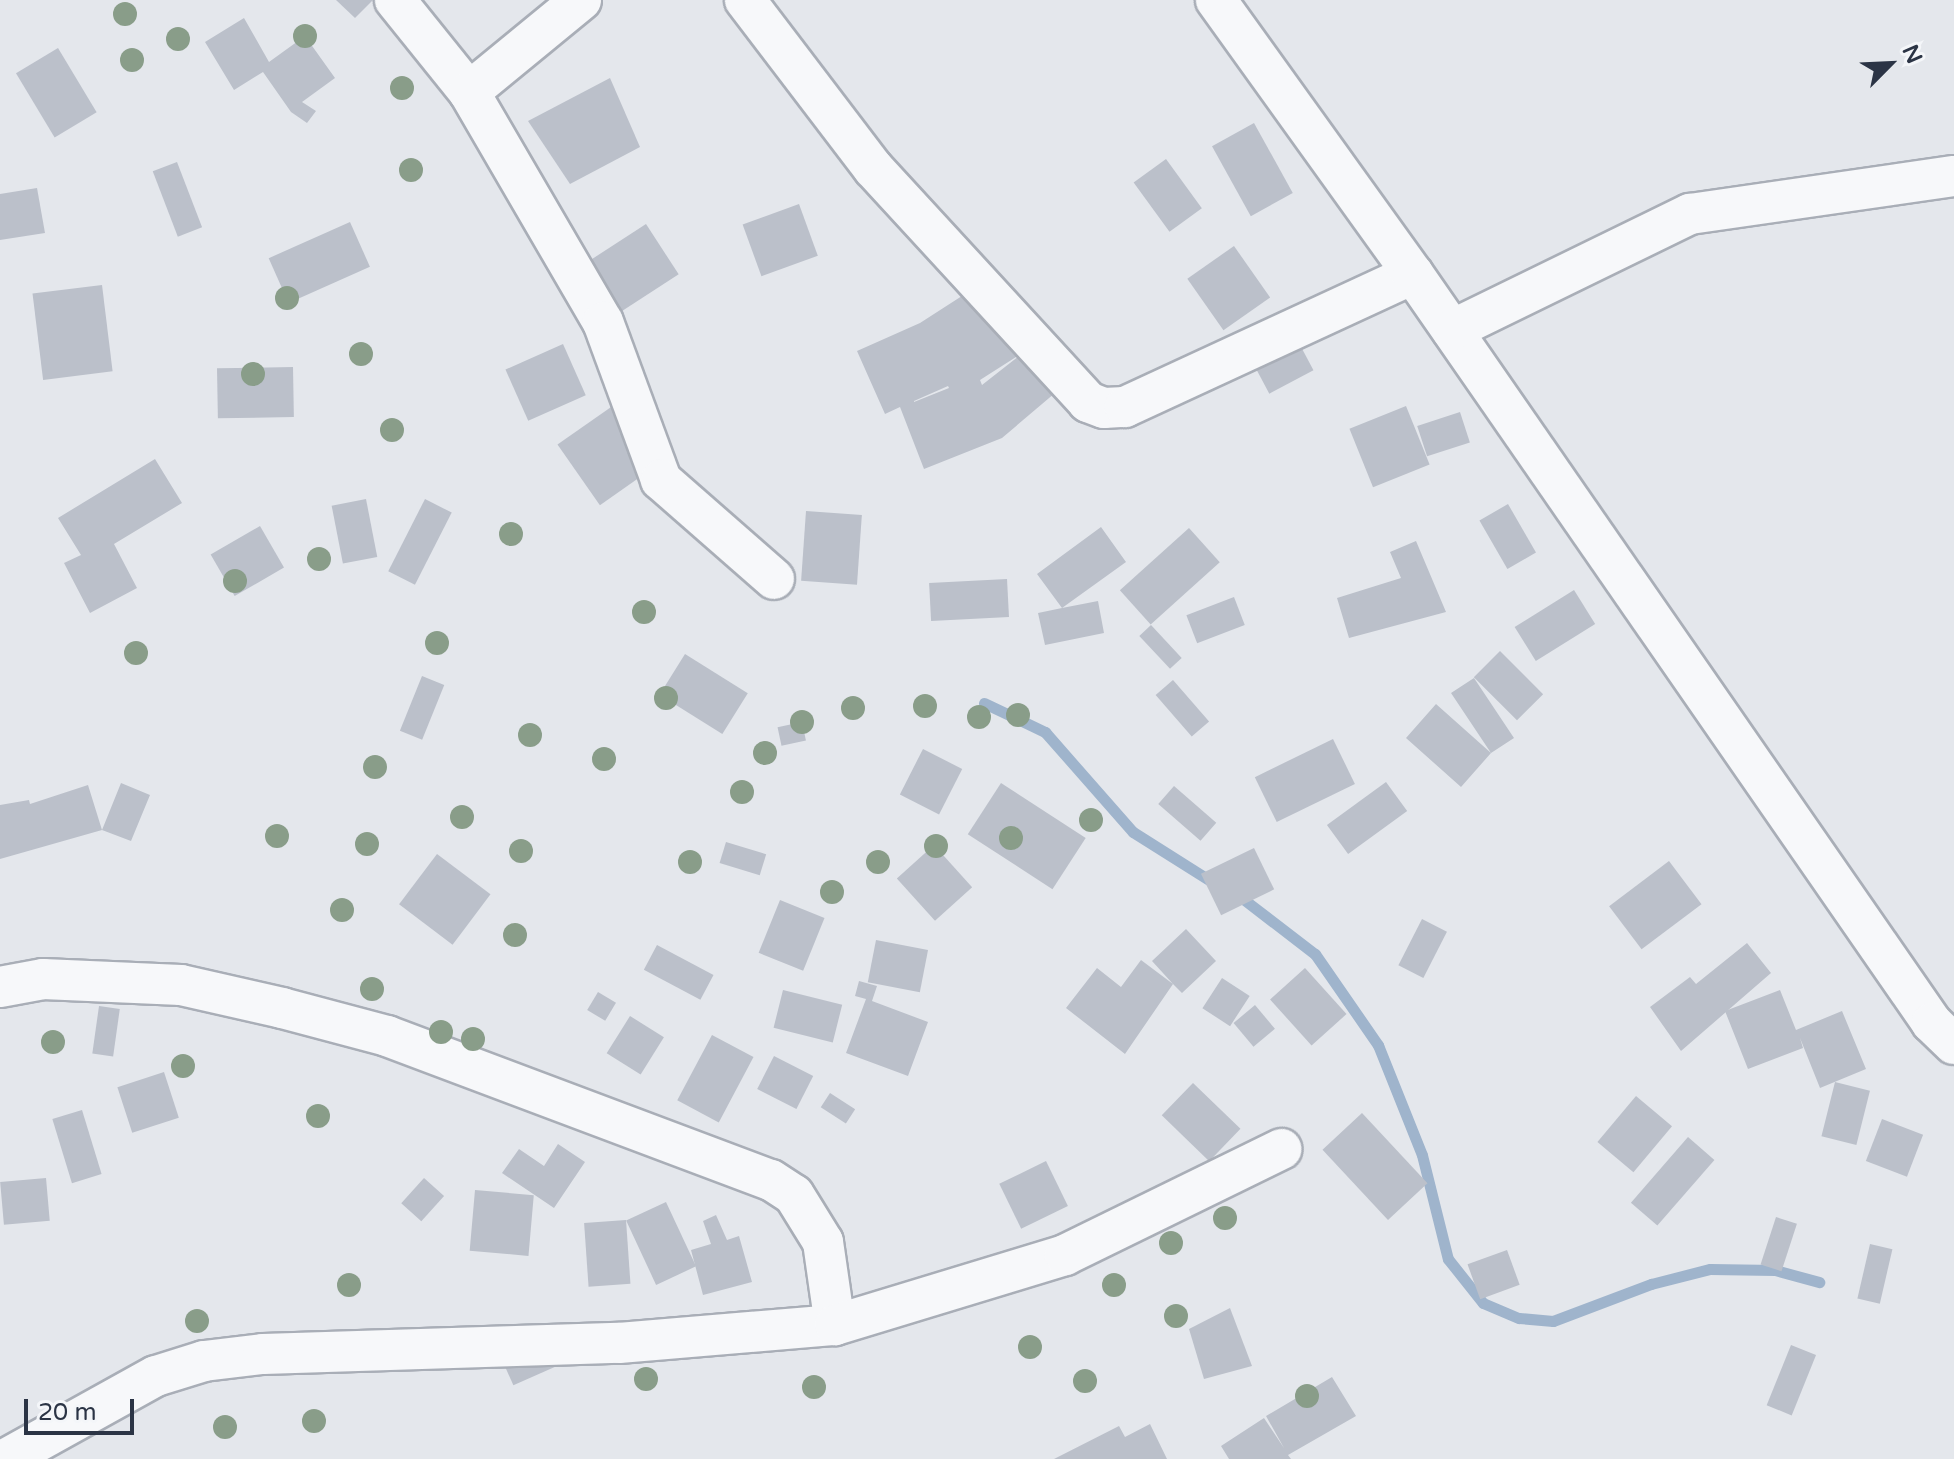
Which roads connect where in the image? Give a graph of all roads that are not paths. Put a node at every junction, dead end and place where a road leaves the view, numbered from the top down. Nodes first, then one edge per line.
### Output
1 (395, 0) edge
2 (581, 0) edge
3 (745, 0) edge
4 (1216, 0) edge
5 (469, 92) junction
6 (1954, 176) edge
7 (1413, 274) junction
8 (1452, 330) junction
9 (774, 579) dead end
10 (0, 987) edge
11 (1954, 1044) edge
12 (1281, 1149) dead end
13 (835, 1325) junction
14 (6, 1459) edge

1 - 5 street
2 - 5 street
3 - 7 street
4 - 7 street
5 - 9 street
6 - 8 street
7 - 8 street
8 - 11 street
10 - 13 street
12 - 13 street
13 - 14 street

